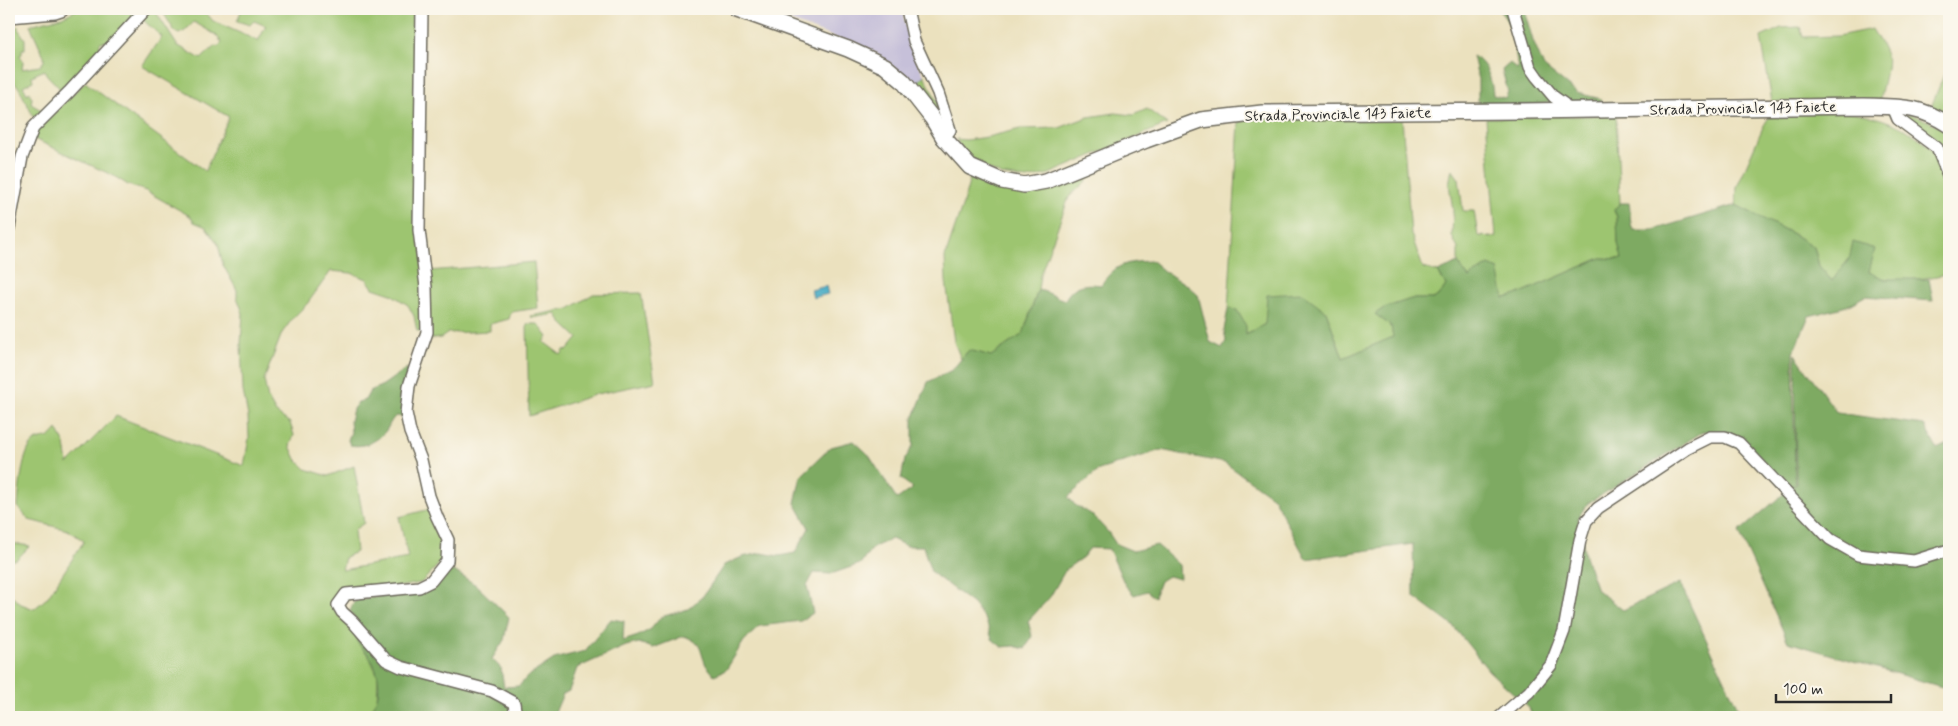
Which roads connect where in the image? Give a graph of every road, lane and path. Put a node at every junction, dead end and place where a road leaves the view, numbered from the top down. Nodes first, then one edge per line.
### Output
1 (61, 9) edge
2 (146, 9) edge
3 (422, 9) edge
4 (737, 9) edge
5 (907, 9) edge
6 (1512, 9) edge
7 (9, 15) edge
8 (1893, 107) junction
9 (1566, 110) junction
10 (1949, 126) edge
11 (944, 138) junction
12 (1949, 177) edge
13 (9, 228) edge
14 (1949, 550) edge
15 (516, 717) edge
16 (1500, 717) edge

1 - 7 main road
2 - 13 street
3 - 15 street
4 - 11 main road, Strada Provinciale 143 Faiete
5 - 11 street
6 - 9 street
8 - 9 main road, Strada Provinciale 143 Faiete
8 - 10 main road, Strada Provinciale 143 Faiete
8 - 12 street
9 - 11 main road, Strada Provinciale 143 Faiete
14 - 16 street

